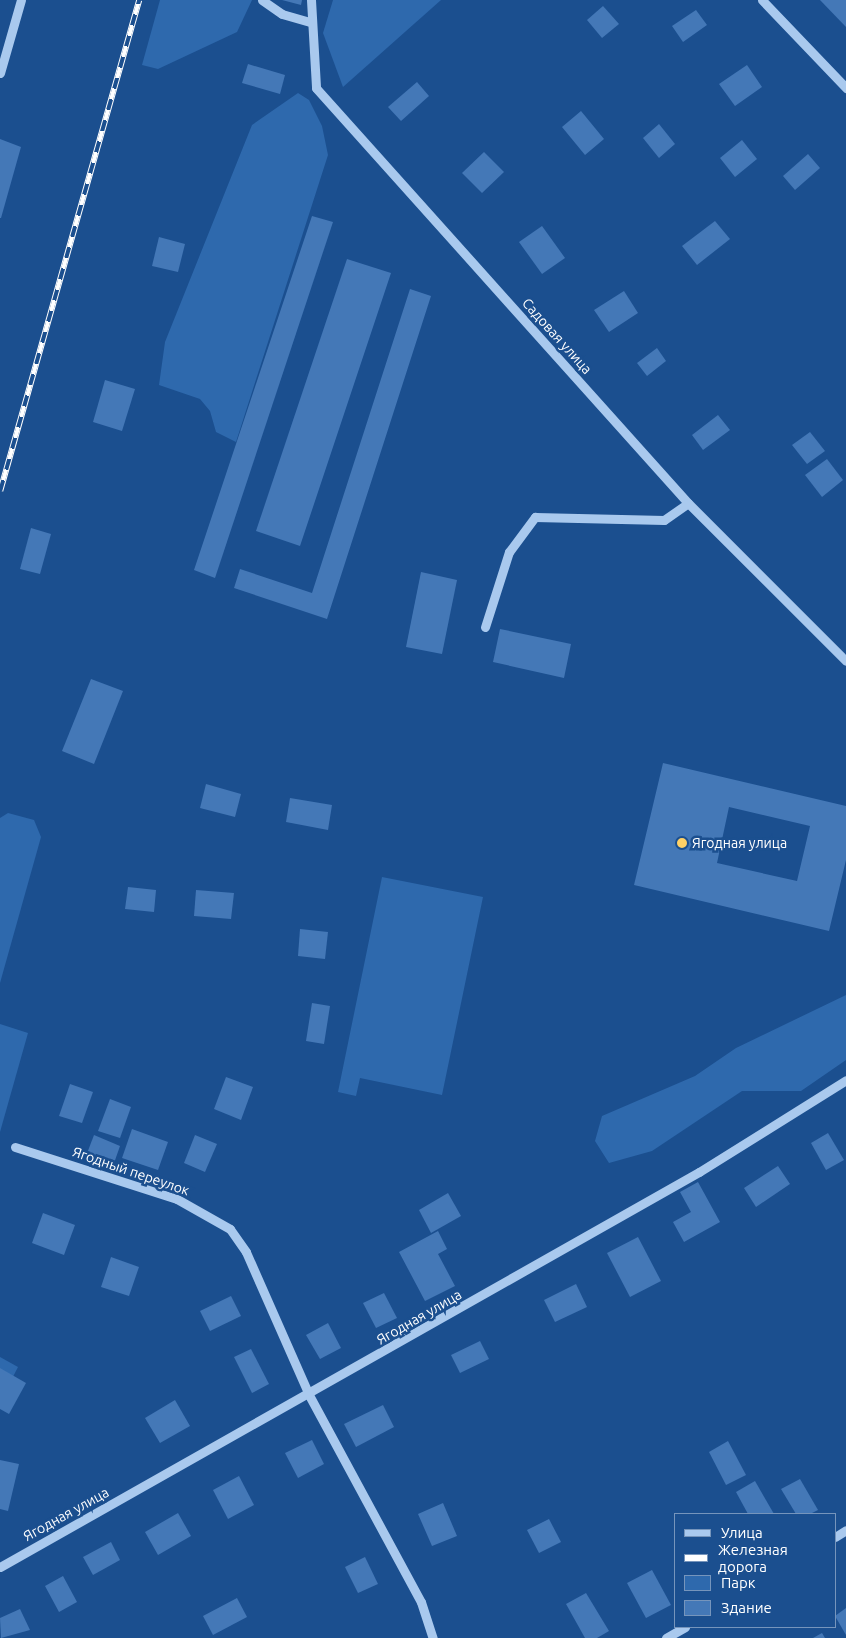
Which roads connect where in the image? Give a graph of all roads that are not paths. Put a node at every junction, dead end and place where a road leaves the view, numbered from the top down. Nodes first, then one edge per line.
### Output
1 (21, 0) edge
2 (262, 0) edge
3 (311, 0) edge
4 (762, 0) edge
5 (310, 22) junction
6 (0, 73) edge
7 (846, 88) edge
8 (688, 503) junction
9 (485, 627) dead end
10 (846, 661) edge
11 (846, 1080) edge
12 (15, 1147) dead end
13 (309, 1395) junction
14 (0, 1567) edge
15 (683, 1628) edge
16 (433, 1638) edge
17 (666, 1638) edge

1 - 6 street
2 - 5 street
3 - 5 street, Садовая улица
4 - 7 street
5 - 8 street, Садовая улица
8 - 9 street
8 - 10 street, Садовая улица
11 - 13 street, Ягодная улица
12 - 13 street, Ягодный переулок
13 - 14 street, Ягодная улица
13 - 16 street, Ягодный переулок
15 - 17 street

